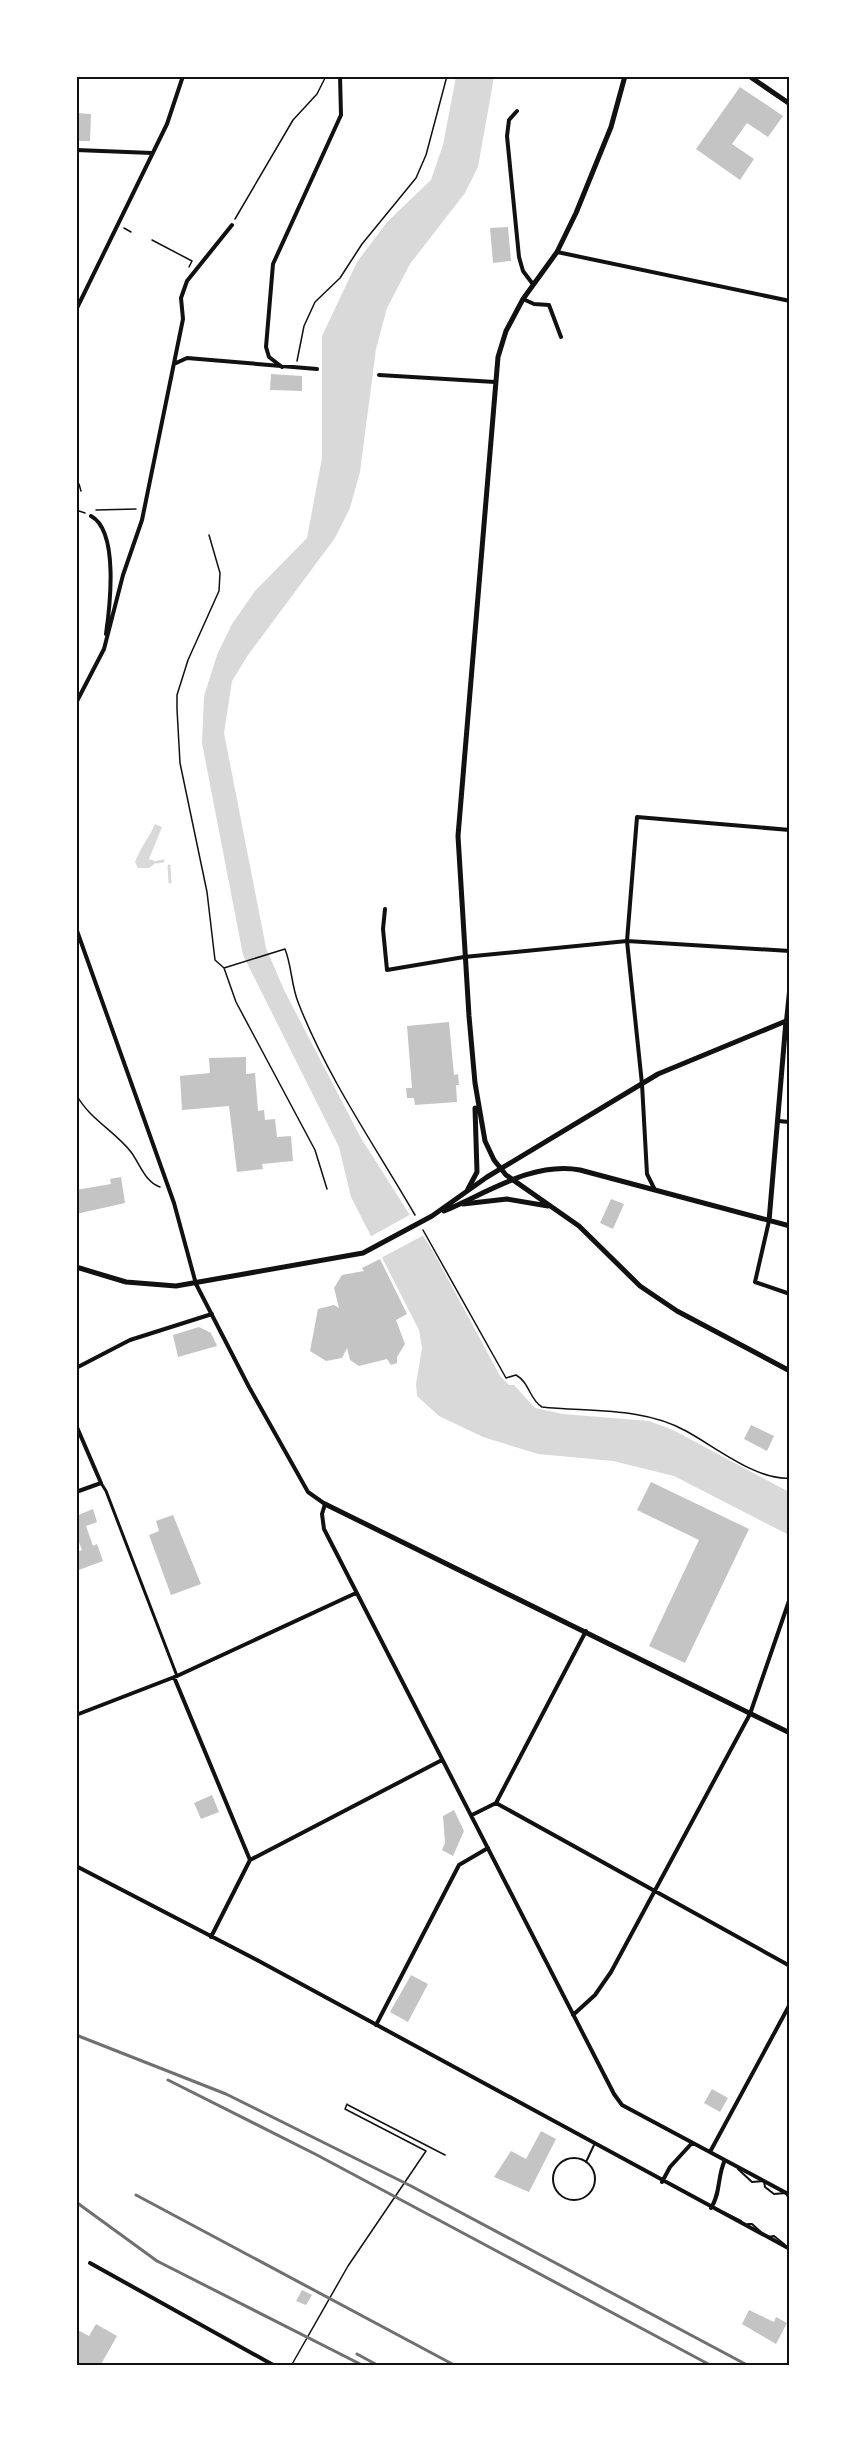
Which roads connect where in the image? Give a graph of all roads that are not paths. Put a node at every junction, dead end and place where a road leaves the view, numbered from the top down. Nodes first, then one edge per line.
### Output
1 (86, 76) edge
2 (183, 76) edge
3 (340, 76) edge
4 (625, 76) edge
5 (749, 76) edge
6 (76, 78) edge
7 (789, 104) edge
8 (518, 111) dead end
9 (76, 150) edge
10 (152, 153) junction
11 (232, 225) road end
12 (556, 252) junction
13 (532, 283) junction
14 (523, 299) junction
15 (789, 301) edge
16 (76, 310) edge
17 (561, 337) dead end
18 (173, 365) junction
19 (282, 367) junction
20 (317, 369) dead end
21 (379, 375) dead end
22 (495, 382) junction
23 (91, 513) road end
24 (104, 649) junction
25 (76, 703) edge
26 (789, 830) edge
27 (384, 909) dead end
28 (76, 928) edge
29 (627, 941) junction
30 (789, 951) edge
31 (464, 957) junction
32 (789, 982) edge
33 (788, 1021) edge
34 (475, 1083) junction
35 (642, 1084) junction
36 (777, 1121) junction
37 (789, 1122) edge
38 (501, 1169) junction
39 (513, 1181) junction
40 (466, 1191) junction
41 (657, 1191) junction
42 (459, 1205) junction
43 (563, 1214) junction
44 (432, 1216) junction
45 (770, 1221) junction
46 (789, 1226) edge
47 (76, 1268) edge
48 (196, 1284) junction
49 (789, 1294) edge
50 (212, 1314) junction
51 (76, 1368) edge
52 (789, 1371) edge
53 (76, 1425) edge
54 (101, 1483) junction
55 (76, 1492) edge
56 (326, 1504) junction
57 (356, 1593) junction
58 (789, 1598) edge
59 (586, 1631) junction
60 (176, 1677) junction
61 (750, 1714) junction
62 (76, 1715) edge
63 (789, 1733) edge
64 (442, 1760) junction
65 (496, 1803) junction
66 (471, 1815) junction
67 (488, 1848) junction
68 (250, 1860) junction
69 (76, 1866) edge
70 (653, 1891) junction
71 (211, 1937) junction
72 (789, 1966) edge
73 (789, 2004) edge
74 (573, 2015) junction
75 (376, 2025) junction
76 (692, 2143) junction
77 (594, 2145) junction
78 (710, 2152) junction
79 (725, 2160) junction
80 (586, 2162) junction
81 (662, 2182) junction
82 (788, 2194) edge
83 (789, 2201) edge
84 (711, 2208) junction
85 (788, 2248) edge
86 (90, 2263) dead end
87 (275, 2365) edge

1 - 6 street
2 - 10 street
3 - 19 street
4 - 12 street
5 - 7 street
8 - 13 street
9 - 10 street
10 - 16 street
11 - 18 street
12 - 13 street
12 - 15 street
13 - 14 street
14 - 17 street
14 - 22 street
18 - 19 street
18 - 24 street
19 - 20 street
21 - 22 street
22 - 31 street
23 - 24 street
24 - 25 street
26 - 29 street
27 - 31 street
28 - 48 street
29 - 30 street
29 - 31 street
29 - 35 street
31 - 34 street
32 - 33 street
33 - 35 street
33 - 36 street
34 - 38 street
34 - 40 street
35 - 38 street
35 - 41 street
36 - 37 street
36 - 45 street
38 - 39 street
38 - 40 street
39 - 41 street
39 - 42 street
39 - 43 street
40 - 44 street
41 - 45 street
42 - 43 street
42 - 44 street
43 - 52 street
44 - 48 street
45 - 46 street
45 - 49 street
47 - 48 street
48 - 50 street
50 - 51 street
50 - 56 street
53 - 54 street
54 - 55 street
54 - 60 street
56 - 57 street
56 - 59 street
57 - 60 street
57 - 64 street
58 - 61 street
59 - 61 street
59 - 65 street
60 - 62 street
60 - 68 street
61 - 63 street
61 - 70 street
64 - 66 street
64 - 68 street
65 - 66 street
65 - 70 street
66 - 67 street
67 - 74 street
67 - 75 street
68 - 71 street
69 - 71 street
70 - 72 street
70 - 74 street
71 - 75 street
73 - 78 street
74 - 76 street
75 - 77 street
76 - 78 street
76 - 81 street
77 - 80 lane
77 - 81 street
78 - 79 street
79 - 82 street
79 - 84 street
80 - 80 lane
81 - 84 street
82 - 83 lane
84 - 85 street
86 - 87 street

